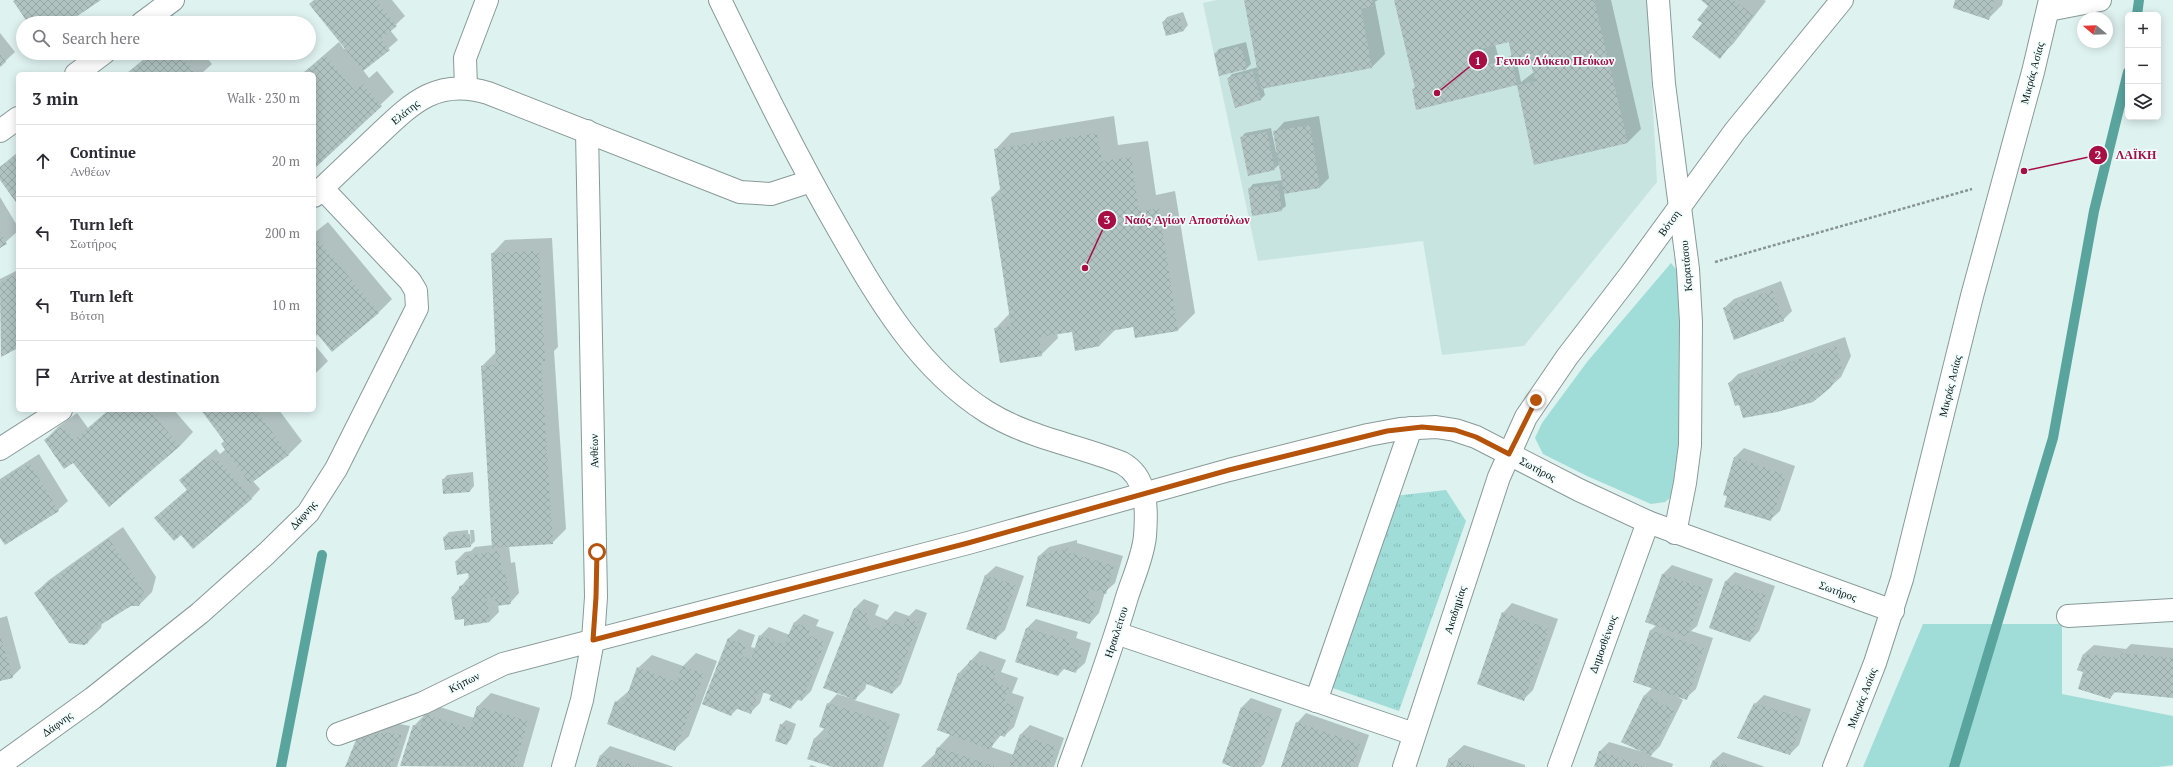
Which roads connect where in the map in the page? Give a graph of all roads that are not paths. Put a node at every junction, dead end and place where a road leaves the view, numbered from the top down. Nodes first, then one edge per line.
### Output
1 (172, 0) edge
2 (487, 0) edge
3 (720, 0) edge
4 (1658, 0) edge
5 (1842, 0) edge
6 (2100, 0) edge
7 (2049, 5) edge
8 (151, 16) edge
9 (95, 60) edge
10 (79, 72) edge
11 (466, 87) junction
12 (16, 119) edge
13 (0, 131) edge
14 (587, 131) junction
15 (811, 180) junction
16 (318, 192) edge
17 (1680, 208) junction
18 (58, 412) edge
19 (1410, 428) junction
20 (0, 449) edge
21 (1509, 454) junction
22 (1143, 493) junction
23 (1648, 522) junction
24 (1675, 533) junction
25 (2173, 610) edge
26 (1893, 611) junction
27 (2068, 616) dead end
28 (1116, 633) junction
29 (593, 640) junction
30 (1316, 701) junction
31 (338, 734) dead end
32 (1414, 734) junction
33 (0, 765) edge
34 (563, 767) edge
35 (1069, 767) edge
36 (1404, 767) edge
37 (1559, 767) edge
38 (1834, 767) edge

1 - 8 street
2 - 11 street
3 - 15 street, Ηρακλείτου
4 - 17 street, Καρατάσου
5 - 17 street, Βότση
6 - 7 street
7 - 26 street, Μικράς Ασίας
9 - 10 street
11 - 14 street, Ελάτης
11 - 16 street, Ελάτης
12 - 13 street
14 - 15 street, Ελάτης
14 - 29 street, Ανθέων
15 - 22 street, Ηρακλείτου
16 - 33 street, Δάφνης
17 - 21 street, Βότση
17 - 24 street, Καρατάσου
18 - 20 street
19 - 21 street, Σωτήρος
19 - 22 street, Σωτήρος
19 - 30 street
21 - 23 street, Σωτήρος
21 - 32 street, Ακαδημίας
22 - 28 street, Ηρακλείτου
22 - 29 street, Σωτήρος
23 - 24 street, Σωτήρος
23 - 37 street, Δημοσθένους
24 - 26 street, Σωτήρος
25 - 27 street
26 - 38 street, Μικράς Ασίας
28 - 30 street
28 - 35 street, Ηρακλείτου
29 - 31 street, Κήπων
29 - 34 street, Ανθέων
30 - 32 street
32 - 36 street, Ακαδημίας

